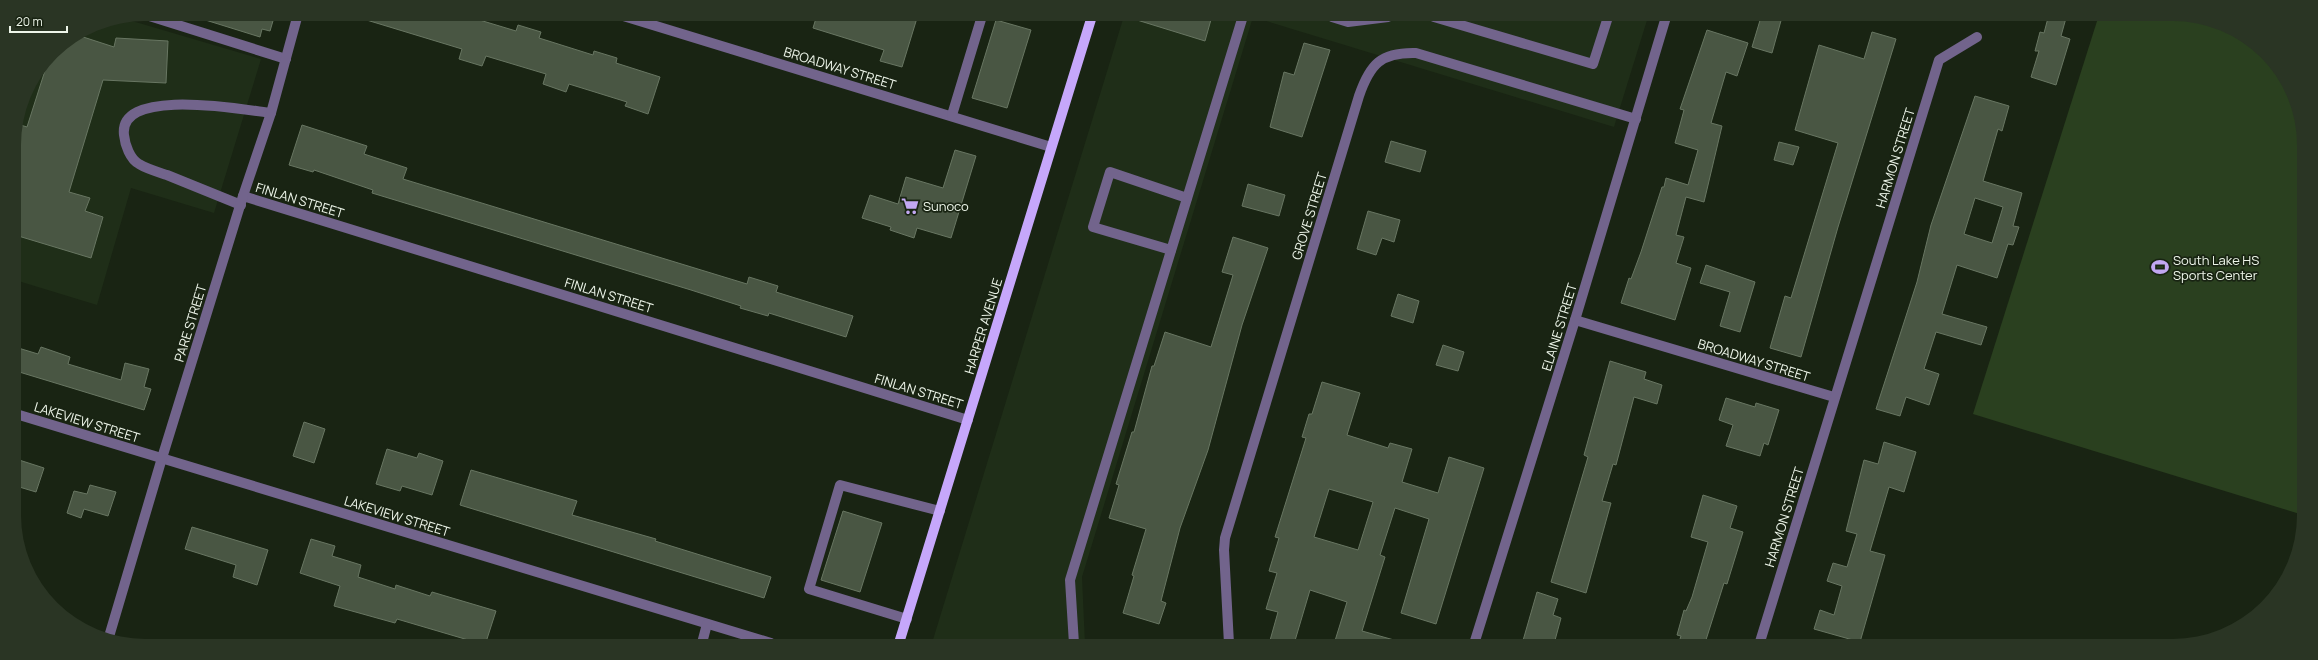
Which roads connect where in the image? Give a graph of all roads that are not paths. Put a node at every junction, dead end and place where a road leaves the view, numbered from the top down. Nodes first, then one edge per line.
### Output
1 (165, 21) edge
2 (296, 21) edge
3 (640, 21) edge
4 (980, 21) edge
5 (1090, 21) edge
6 (1241, 21) edge
7 (1345, 21) edge
8 (1356, 21) edge
9 (1448, 21) edge
10 (1607, 21) edge
11 (1665, 21) edge
12 (1977, 37) dead end
13 (286, 59) junction
14 (271, 113) junction
15 (952, 115) junction
16 (1636, 119) junction
17 (1051, 146) junction
18 (1187, 198) junction
19 (242, 200) junction
20 (1171, 250) junction
21 (1575, 320) junction
22 (1834, 397) junction
23 (21, 416) edge
24 (968, 420) junction
25 (162, 458) junction
26 (940, 511) junction
27 (907, 619) junction
28 (707, 624) junction
29 (110, 634) edge
30 (703, 639) edge
31 (750, 639) edge
32 (901, 639) edge
33 (1074, 639) edge
34 (1229, 639) edge
35 (1476, 639) edge
36 (1761, 639) edge

1 - 13 street
2 - 13 street, PARE STREET
3 - 15 street, BROADWAY STREET
4 - 15 street
5 - 17 main road, HARPER AVENUE
6 - 18 street
7 - 8 street
9 - 10 street
11 - 16 street, ELAINE STREET
12 - 22 street, HARMON STREET
13 - 14 street, PARE STREET
14 - 19 street, PARE STREET
14 - 19 street, FINLAN STREET
15 - 17 street, BROADWAY STREET
16 - 21 street, ELAINE STREET
16 - 34 street, GROVE STREET
17 - 24 main road, HARPER AVENUE
18 - 20 street
18 - 20 street
19 - 24 street, FINLAN STREET
19 - 25 street, PARE STREET
20 - 33 street
21 - 22 street, BROADWAY STREET
21 - 35 street, ELAINE STREET
22 - 36 street, HARMON STREET
23 - 25 street, LAKEVIEW STREET
24 - 26 main road, HARPER AVENUE
25 - 28 street, LAKEVIEW STREET
25 - 29 street, PARE STREET
26 - 27 main road, HARPER AVENUE
26 - 27 street
27 - 32 main road, HARPER AVENUE
28 - 30 street
28 - 31 street, LAKEVIEW STREET

